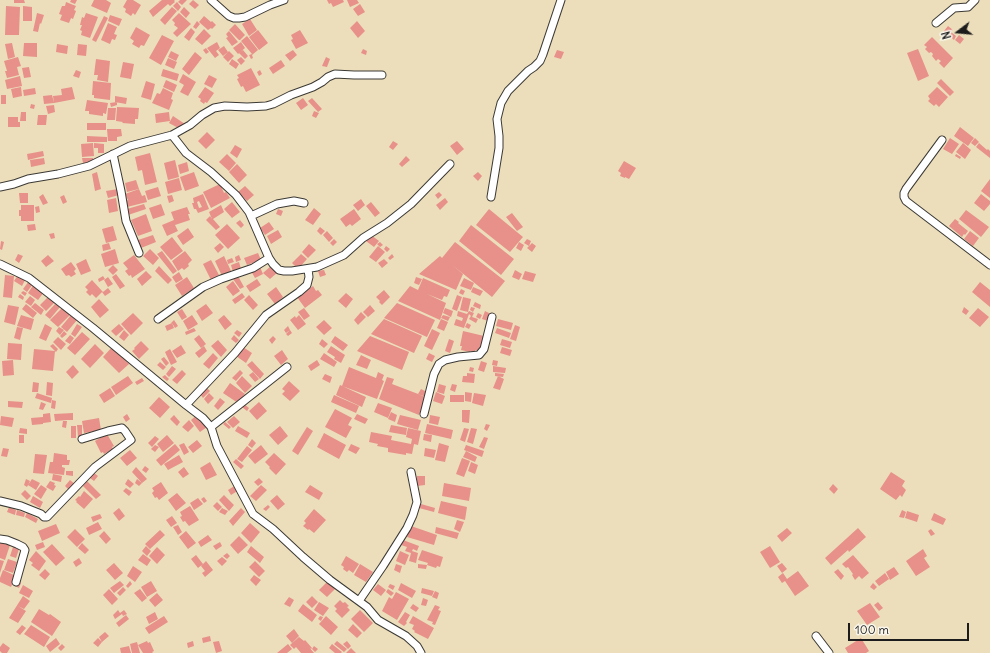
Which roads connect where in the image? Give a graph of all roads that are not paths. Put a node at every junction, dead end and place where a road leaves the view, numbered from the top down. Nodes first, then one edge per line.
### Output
1 (211, 0) edge
2 (284, 0) edge
3 (561, 0) edge
4 (975, 0) edge
5 (936, 23) dead end
6 (382, 75) dead end
7 (172, 135) junction
8 (942, 140) dead end
9 (113, 154) junction
10 (450, 164) dead end
11 (0, 187) edge
12 (491, 197) dead end
13 (304, 203) dead end
14 (250, 216) junction
15 (139, 253) dead end
16 (269, 258) junction
17 (0, 264) edge
18 (990, 265) edge
19 (308, 269) junction
20 (492, 317) dead end
21 (158, 319) dead end
22 (287, 367) dead end
23 (186, 405) junction
24 (424, 414) dead end
25 (211, 427) junction
26 (82, 439) dead end
27 (411, 472) dead end
28 (0, 501) edge
29 (0, 539) edge
30 (16, 582) dead end
31 (359, 601) junction
32 (816, 636) dead end
33 (421, 653) edge
34 (829, 653) edge

1 - 2 street
3 - 12 street
4 - 5 street
6 - 7 street
7 - 9 street
7 - 14 street
8 - 18 street
9 - 11 street
9 - 15 street
10 - 19 street
13 - 14 street
14 - 16 street
16 - 19 street
16 - 21 street
17 - 23 street
19 - 23 street
20 - 24 street
22 - 25 street
23 - 25 street
25 - 31 street
26 - 28 street
27 - 31 street
29 - 30 street
31 - 33 street
32 - 34 street

